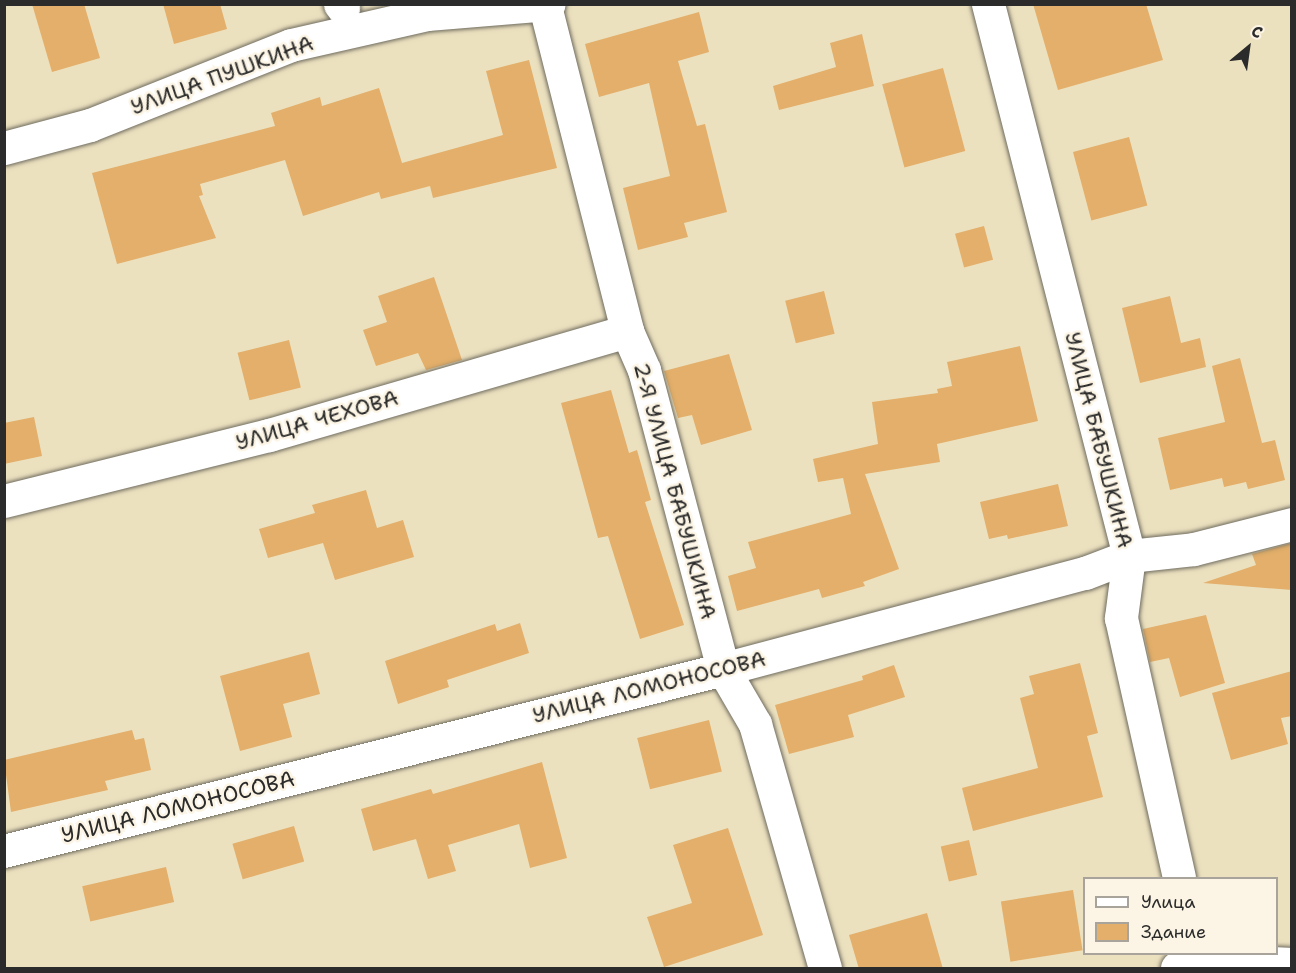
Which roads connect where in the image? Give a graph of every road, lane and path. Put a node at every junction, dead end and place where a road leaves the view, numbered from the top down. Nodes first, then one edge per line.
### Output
1 (988, 4) edge
2 (547, 5) edge
3 (4, 148) edge
4 (627, 330) junction
5 (4, 501) edge
6 (1292, 524) edge
7 (1129, 556) junction
8 (723, 669) junction
9 (4, 851) edge
10 (1179, 877) edge
11 (1209, 957) edge
12 (1292, 964) edge
13 (825, 969) edge
14 (1177, 969) edge

1 - 7 street, УЛИЦА БАБУШКИНА
2 - 3 street, УЛИЦА ПУШКИНА
2 - 4 street, 2-Я УЛИЦА БАБУШКИНА
4 - 5 street, УЛИЦА ЧЕХОВА
4 - 8 street, 2-Я УЛИЦА БАБУШКИНА
6 - 7 street, УЛИЦА ЛОМОНОСОВА
7 - 8 street, УЛИЦА ЛОМОНОСОВА
7 - 10 street, УЛИЦА БАБУШКИНА
8 - 9 street, УЛИЦА ЛОМОНОСОВА
8 - 13 street, 2-Я УЛИЦА БАБУШКИНА
11 - 12 street
11 - 14 street

